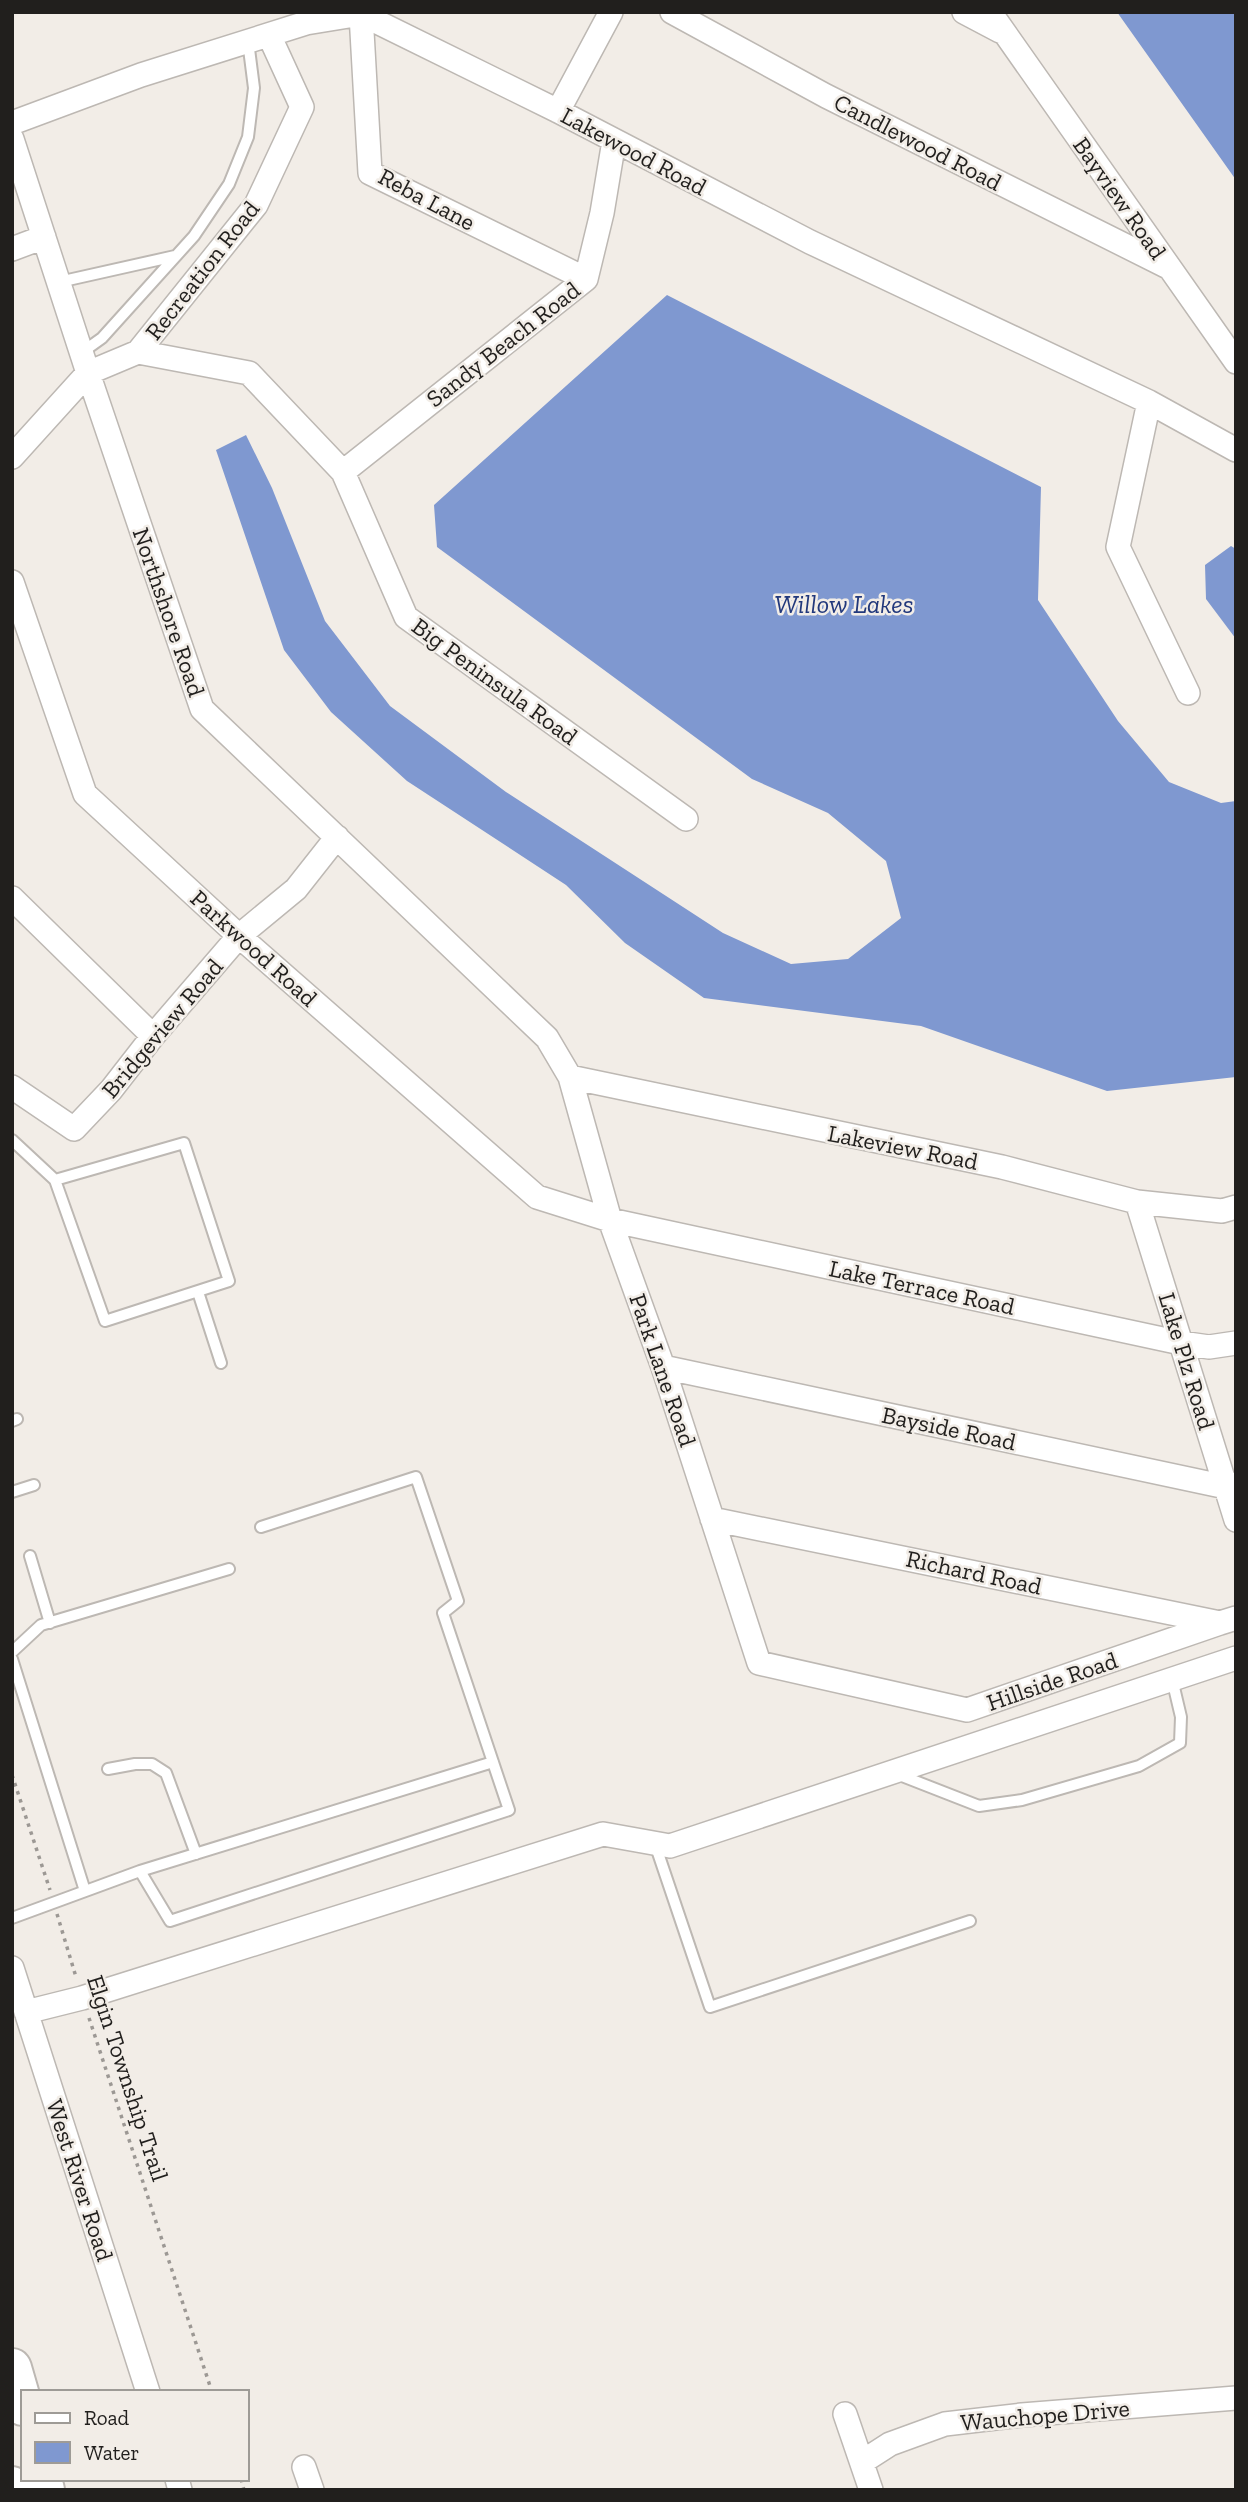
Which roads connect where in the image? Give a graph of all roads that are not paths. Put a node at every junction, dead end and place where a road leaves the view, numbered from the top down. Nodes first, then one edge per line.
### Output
1 (611, 12) edge
2 (672, 12) edge
3 (964, 12) edge
4 (990, 12) edge
5 (361, 14) edge
6 (1006, 34) junction
7 (258, 38) junction
8 (558, 111) junction
9 (12, 123) edge
10 (12, 139) edge
11 (614, 141) junction
12 (44, 237) junction
13 (12, 249) edge
14 (175, 256) junction
15 (1168, 267) junction
16 (586, 279) junction
17 (59, 282) junction
18 (138, 352) junction
19 (1236, 362) edge
20 (85, 363) junction
21 (1149, 402) junction
22 (1236, 450) edge
23 (12, 457) edge
24 (343, 472) junction
25 (12, 582) edge
26 (1188, 693) dead end
27 (686, 819) dead end
28 (337, 837) junction
29 (12, 898) edge
30 (239, 936) junction
31 (153, 1036) junction
32 (570, 1077) junction
33 (12, 1087) edge
34 (12, 1140) edge
35 (55, 1180) junction
36 (1137, 1202) junction
37 (1236, 1207) edge
38 (610, 1220) junction
39 (198, 1292) junction
40 (1181, 1343) junction
41 (1236, 1343) edge
42 (221, 1363) dead end
43 (663, 1367) junction
44 (34, 1485) dead end
45 (1231, 1486) edge
46 (12, 1492) edge
47 (712, 1519) junction
48 (1236, 1520) edge
49 (261, 1527) dead end
50 (30, 1556) dead end
51 (229, 1569) dead end
52 (1228, 1620) edge
53 (50, 1623) junction
54 (12, 1652) edge
55 (1236, 1658) edge
56 (12, 1659) edge
57 (759, 1663) joint
58 (1172, 1679) junction
59 (493, 1762) junction
60 (108, 1769) dead end
61 (891, 1772) junction
62 (656, 1844) junction
63 (195, 1854) junction
64 (140, 1871) junction
65 (85, 1891) junction
66 (12, 1918) edge
67 (970, 1921) dead end
68 (12, 1968) edge
69 (26, 2012) junction
70 (12, 2368) edge
71 (147, 2390) edge
72 (1236, 2398) edge
73 (21, 2399) edge
74 (845, 2414) dead end
75 (863, 2462) junction
76 (304, 2467) dead end
77 (312, 2490) edge
78 (871, 2490) edge

1 - 8 street
2 - 15 street, Candlewood Road
3 - 6 street
4 - 6 street, Bayview Road
5 - 7 street
5 - 8 street, Lakewood Road
5 - 16 street, Reba Lane
6 - 15 street, Bayview Road
7 - 9 street
7 - 14 lane
7 - 18 street, Recreation Road
8 - 11 street, Lakewood Road
10 - 12 street, Northshore Road
11 - 16 street, Sandy Beach Road
11 - 21 street, Lakewood Road
12 - 13 street
12 - 17 street, Northshore Road
14 - 17 lane
14 - 20 lane
15 - 19 street, Bayview Road
16 - 24 street, Sandy Beach Road
17 - 20 street, Northshore Road
18 - 20 street
18 - 24 street, Big Peninsula Road
20 - 23 street
20 - 28 street, Northshore Road
21 - 22 street, Lakewood Road
21 - 26 street
24 - 27 street, Big Peninsula Road
25 - 30 street, Parkwood Road
28 - 30 street, Bridgeview Road
28 - 32 street, Northshore Road
29 - 31 street
30 - 31 street, Bridgeview Road
30 - 38 street, Parkwood Road
31 - 33 street, Bridgeview Road
32 - 36 street, Lakeview Road
32 - 38 street, Park Lane Road
34 - 35 lane
35 - 39 lane
35 - 39 lane
36 - 37 street, Lakeview Road
36 - 40 street, Lake Plz Road
38 - 40 street, Lake Terrace Road
38 - 43 street, Park Lane Road
39 - 42 lane
40 - 41 street, Lake Terrace Road
40 - 45 street, Lake Plz Road
43 - 45 street, Bayside Road
43 - 47 street, Park Lane Road
44 - 46 lane
45 - 48 street, Lake Plz Road
47 - 52 street, Richard Road
47 - 57 street, Park Lane Road
49 - 59 lane
50 - 53 lane
51 - 53 lane
52 - 57 street, Hillside Road
53 - 54 lane
55 - 58 street
56 - 65 lane
58 - 61 street
58 - 61 lane
59 - 63 lane
59 - 64 lane
60 - 63 lane
61 - 62 street
62 - 67 lane
62 - 69 street
63 - 64 lane
64 - 65 lane
65 - 66 lane
68 - 69 street, West River Road
69 - 71 street, West River Road
70 - 73 highway
72 - 75 street, Wauchope Drive
74 - 75 street
75 - 78 street
76 - 77 street

